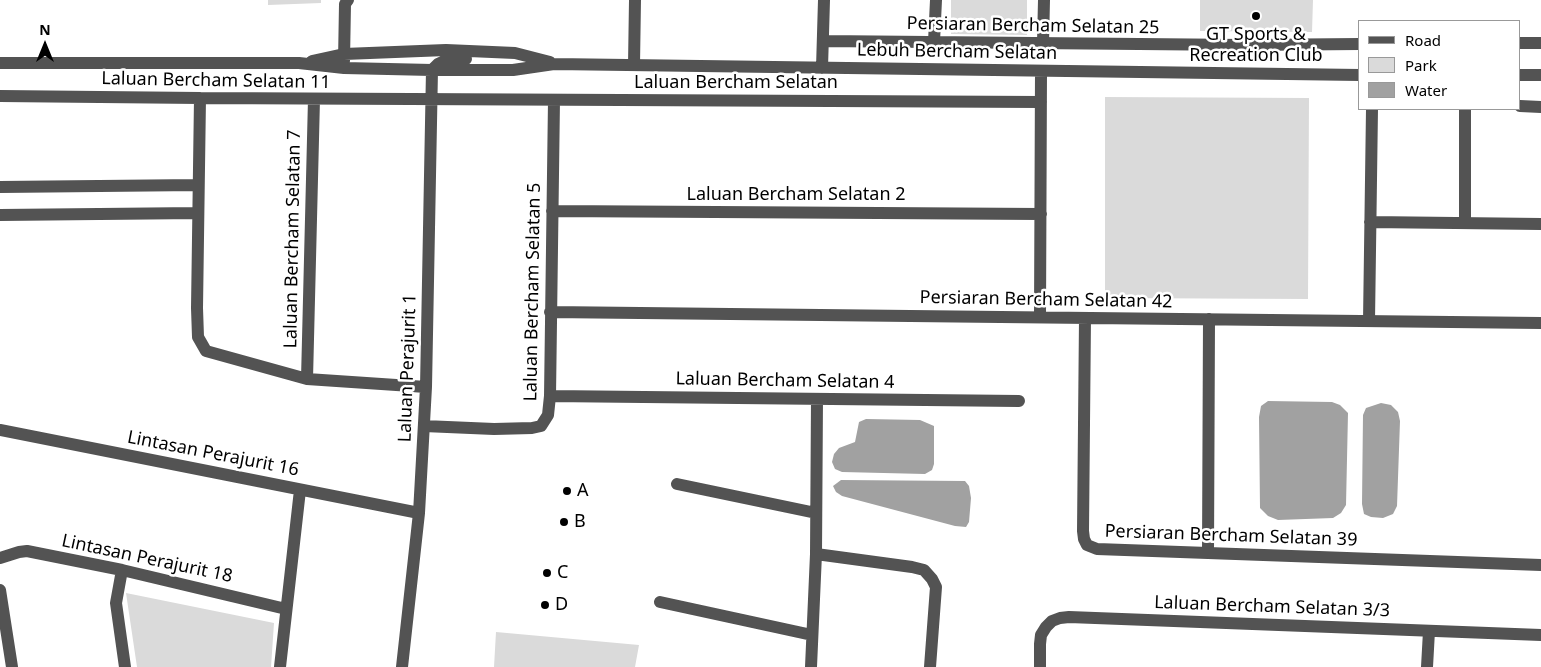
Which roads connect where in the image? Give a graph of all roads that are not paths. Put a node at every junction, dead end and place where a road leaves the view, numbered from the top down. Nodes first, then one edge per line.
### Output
1 (348, 0) edge
2 (635, 0) edge
3 (824, 0) edge
4 (936, 0) edge
5 (1044, 0) edge
6 (822, 41) junction
7 (934, 42) junction
8 (1043, 43) junction
9 (1521, 43) edge
10 (1541, 43) edge
11 (1358, 44) edge
12 (375, 52) junction
13 (515, 53) junction
14 (344, 54) junction
15 (0, 64) edge
16 (299, 64) junction
17 (554, 64) junction
18 (634, 65) junction
19 (344, 68) junction
20 (822, 68) junction
21 (432, 70) junction
22 (1041, 71) junction
23 (1358, 75) edge
24 (1521, 75) edge
25 (1541, 75) edge
26 (0, 96) edge
27 (200, 98) junction
28 (314, 99) junction
29 (432, 100) junction
30 (554, 100) junction
31 (1041, 102) junction
32 (1521, 106) edge
33 (1541, 106) edge
34 (1372, 110) edge
35 (1466, 110) edge
36 (198, 185) junction
37 (0, 187) edge
38 (552, 211) junction
39 (198, 213) junction
40 (1041, 214) junction
41 (0, 215) edge
42 (1370, 222) junction
43 (1465, 223) junction
44 (1541, 224) edge
45 (550, 312) junction
46 (1040, 317) junction
47 (1085, 318) junction
48 (1209, 319) junction
49 (1369, 321) junction
50 (1541, 323) edge
51 (307, 379) junction
52 (426, 387) junction
53 (550, 396) junction
54 (816, 399) junction
55 (1019, 402) dead end
56 (424, 426) junction
57 (0, 430) edge
58 (677, 484) dead end
59 (300, 490) junction
60 (419, 513) junction
61 (816, 513) junction
62 (1208, 553) junction
63 (816, 554) junction
64 (0, 558) edge
65 (1541, 565) edge
66 (122, 570) junction
67 (0, 590) edge
68 (660, 602) dead end
69 (286, 609) junction
70 (1429, 631) junction
71 (812, 635) junction
72 (1541, 635) edge
73 (12, 667) edge
74 (125, 667) edge
75 (280, 667) edge
76 (402, 667) edge
77 (811, 667) edge
78 (930, 667) edge
79 (1040, 667) edge
80 (1426, 667) edge

1 - 14 street
2 - 18 street
3 - 6 street
4 - 7 street
5 - 8 street
6 - 7 street, Persiaran Bercham Selatan 25
6 - 20 street
7 - 8 street, Persiaran Bercham Selatan 25
8 - 11 street, Persiaran Bercham Selatan 25
9 - 10 street
12 - 13 street
12 - 14 street
12 - 21 street
13 - 17 street
13 - 21 street
14 - 16 street
14 - 19 street
15 - 16 street, Laluan Bercham Selatan 11
16 - 19 street
17 - 18 street, Lebuh Bercham Selatan
17 - 21 street
18 - 20 street, Lebuh Bercham Selatan
19 - 21 street
20 - 22 street, Lebuh Bercham Selatan
21 - 29 street, Laluan Perajurit 1
22 - 23 street, Lebuh Bercham Selatan
22 - 31 street
24 - 25 street
26 - 27 street, Laluan Bercham Selatan 11
27 - 28 street, Laluan Bercham Selatan 11
27 - 36 street
28 - 29 street, Laluan Bercham Selatan 11
28 - 51 street, Laluan Bercham Selatan 7
29 - 30 street, Laluan Bercham Selatan
29 - 52 street, Laluan Perajurit 1
30 - 31 street, Laluan Bercham Selatan
30 - 38 street, Laluan Bercham Selatan 5
31 - 40 street
32 - 33 street
34 - 42 street
35 - 43 street
36 - 37 street
36 - 39 street
38 - 40 street, Laluan Bercham Selatan 2
38 - 45 street, Laluan Bercham Selatan 5
39 - 41 street
39 - 51 street
40 - 46 street
42 - 43 street
42 - 49 street
43 - 44 street
45 - 46 street, Persiaran Bercham Selatan 42
45 - 53 street, Laluan Bercham Selatan 5
46 - 47 street, Persiaran Bercham Selatan 42
47 - 48 street, Persiaran Bercham Selatan 42
47 - 62 street, Persiaran Bercham Selatan 39
48 - 49 street, Persiaran Bercham Selatan 42
48 - 62 street
49 - 50 street, Persiaran Bercham Selatan 42
51 - 52 street
52 - 56 street, Laluan Perajurit 1
53 - 54 street, Laluan Bercham Selatan 4
53 - 56 street, Laluan Bercham Selatan 5
54 - 55 street, Laluan Bercham Selatan 4
54 - 61 street
56 - 60 street, Laluan Perajurit 1
57 - 59 street, Lintasan Perajurit 16
58 - 61 street
59 - 60 street, Lintasan Perajurit 16
59 - 69 street
60 - 76 street, Laluan Perajurit 1
61 - 63 street
62 - 65 street, Persiaran Bercham Selatan 39
63 - 71 street
63 - 78 street
64 - 66 street, Lintasan Perajurit 18
66 - 69 street, Lintasan Perajurit 18
66 - 74 street
67 - 73 street
68 - 71 street
69 - 75 street
70 - 72 street, Laluan Bercham Selatan 3/3
70 - 79 street, Laluan Bercham Selatan 3/3
70 - 80 street
71 - 77 street

